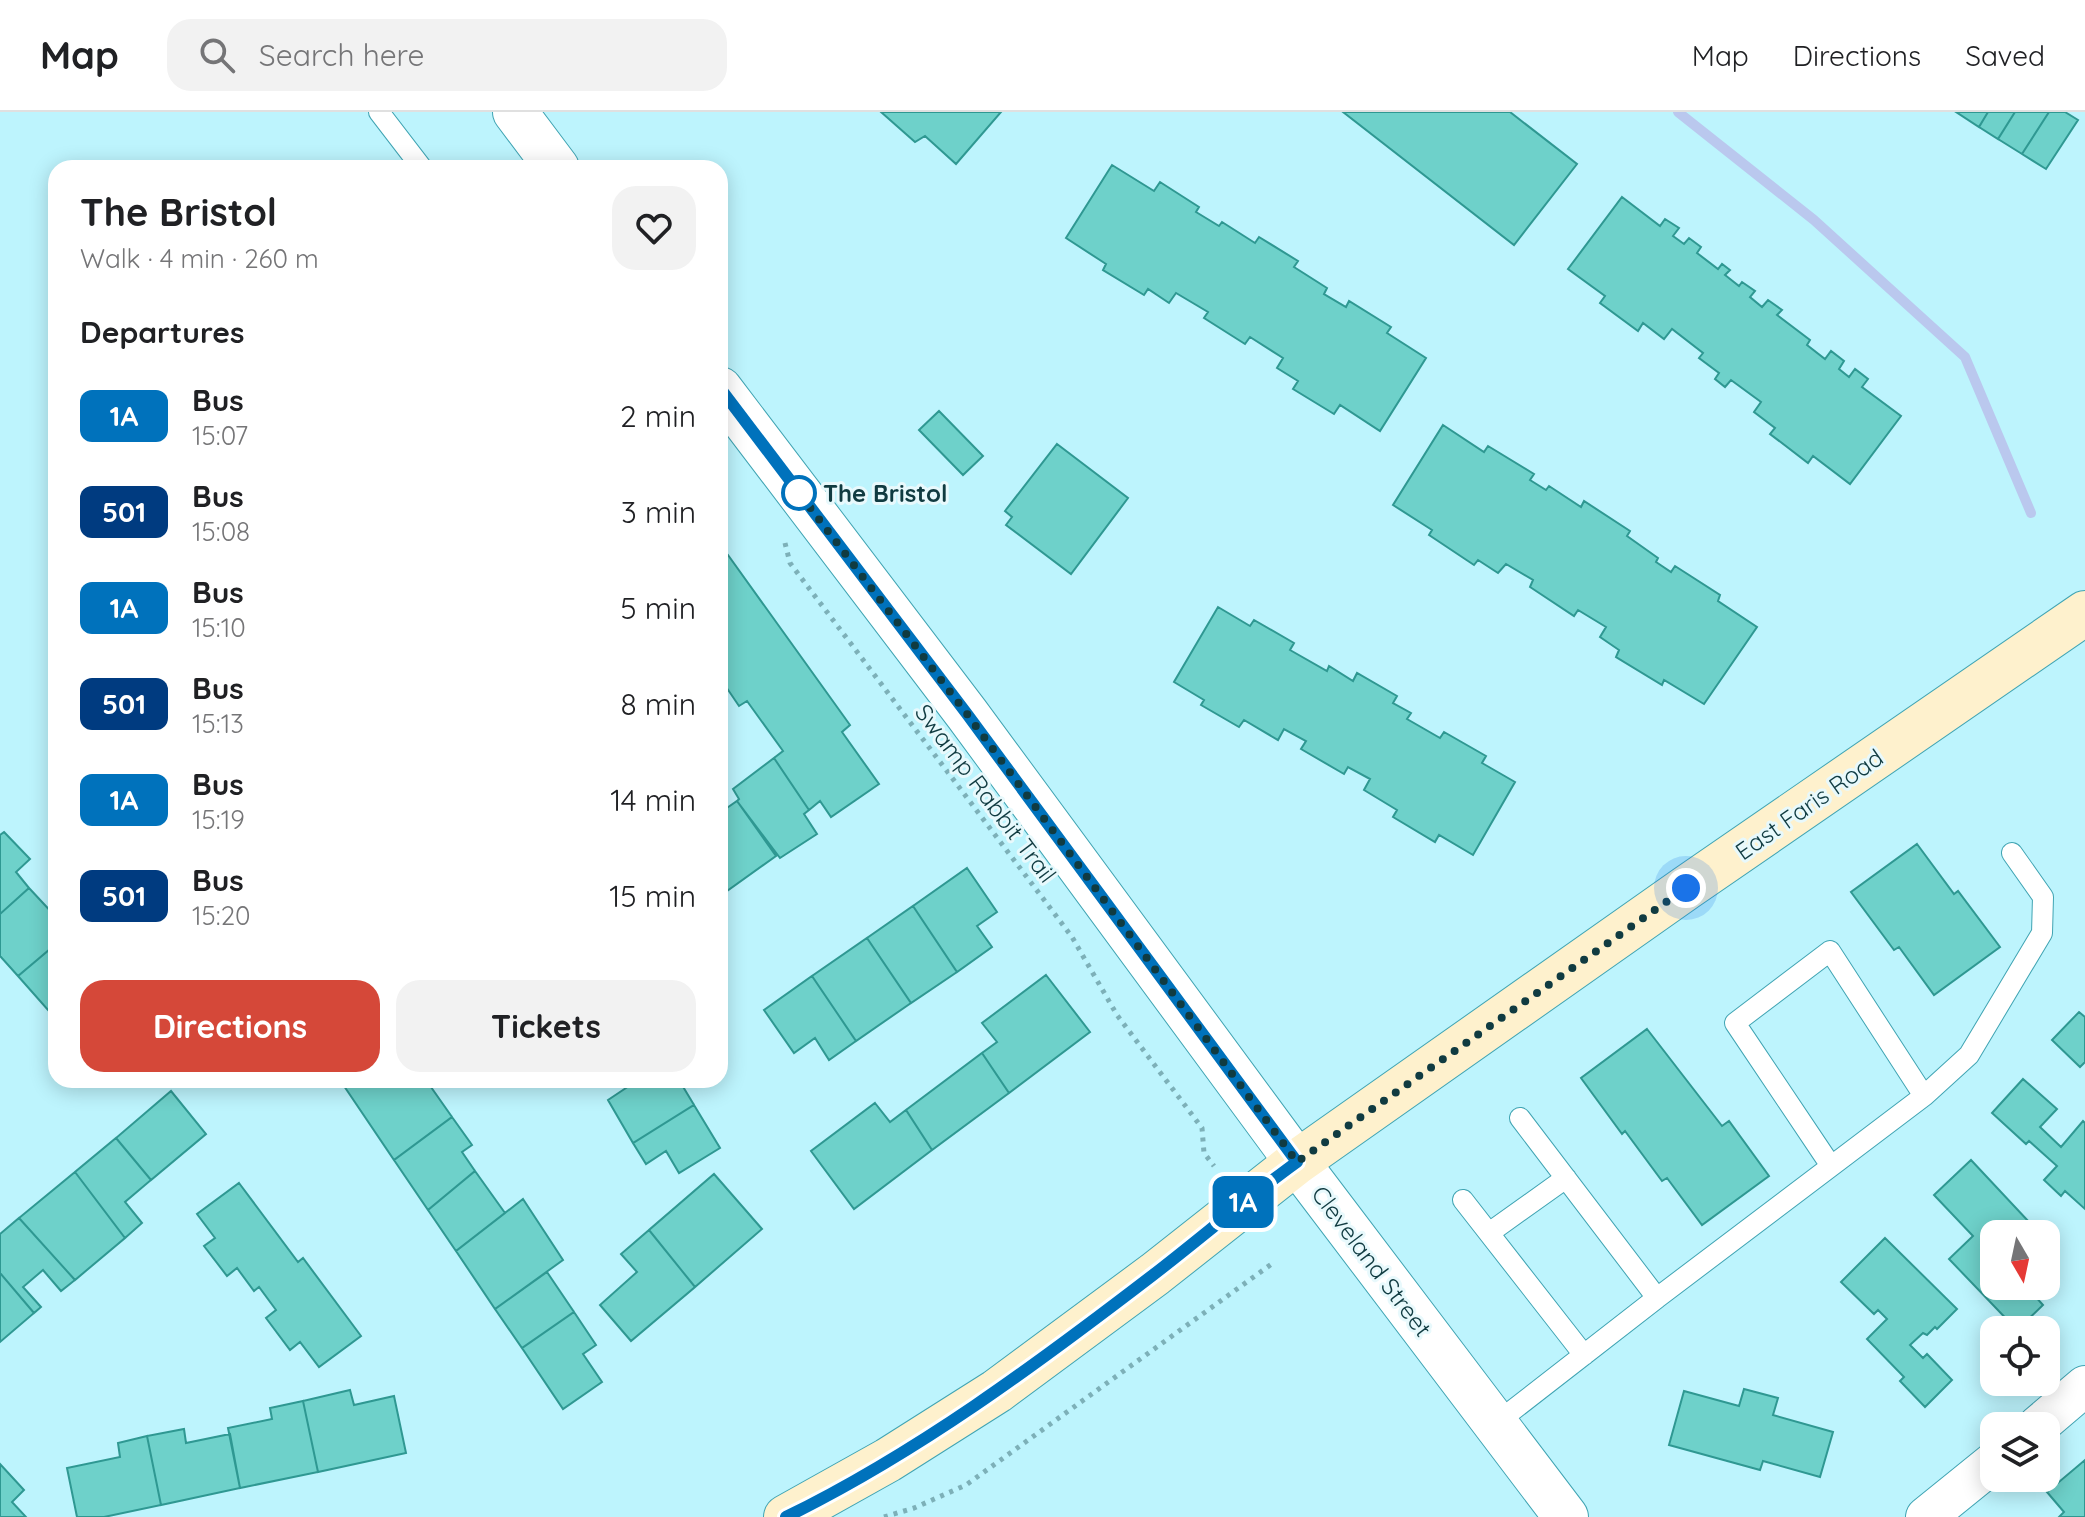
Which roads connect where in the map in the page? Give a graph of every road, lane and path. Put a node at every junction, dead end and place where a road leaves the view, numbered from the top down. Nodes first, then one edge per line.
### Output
1 (379, 112) edge
2 (515, 112) edge
3 (416, 160) edge
4 (551, 160) edge
5 (728, 400) edge
6 (783, 532) dead end
7 (2085, 613) edge
8 (2012, 853) dead end
9 (1924, 1096) junction
10 (1520, 1118) dead end
11 (1297, 1162) junction
12 (1214, 1166) dead end
13 (1831, 1166) junction
14 (1566, 1178) junction
15 (1463, 1200) dead end
16 (1489, 1233) junction
17 (1273, 1263) dead end
18 (1657, 1298) junction
19 (1584, 1355) junction
20 (2085, 1386) edge
21 (2054, 1412) edge
22 (1495, 1424) junction
23 (1980, 1473) edge
24 (786, 1517) edge
25 (884, 1517) edge
26 (1566, 1517) edge
27 (1926, 1517) edge

1 - 3 lane
2 - 4 street
5 - 11 street, Cleveland Street
6 - 12 path, Swamp Rabbit Trail
7 - 11 main road, East Faris Road
8 - 9 lane
9 - 13 lane
9 - 13 lane
10 - 14 lane
11 - 22 street, Cleveland Street
11 - 24 main road, East Faris Road
13 - 18 lane
14 - 16 lane
14 - 18 lane
15 - 16 lane
16 - 19 lane
17 - 25 path
18 - 19 lane
19 - 22 lane
20 - 21 street
22 - 26 street, Cleveland Street
23 - 27 street

